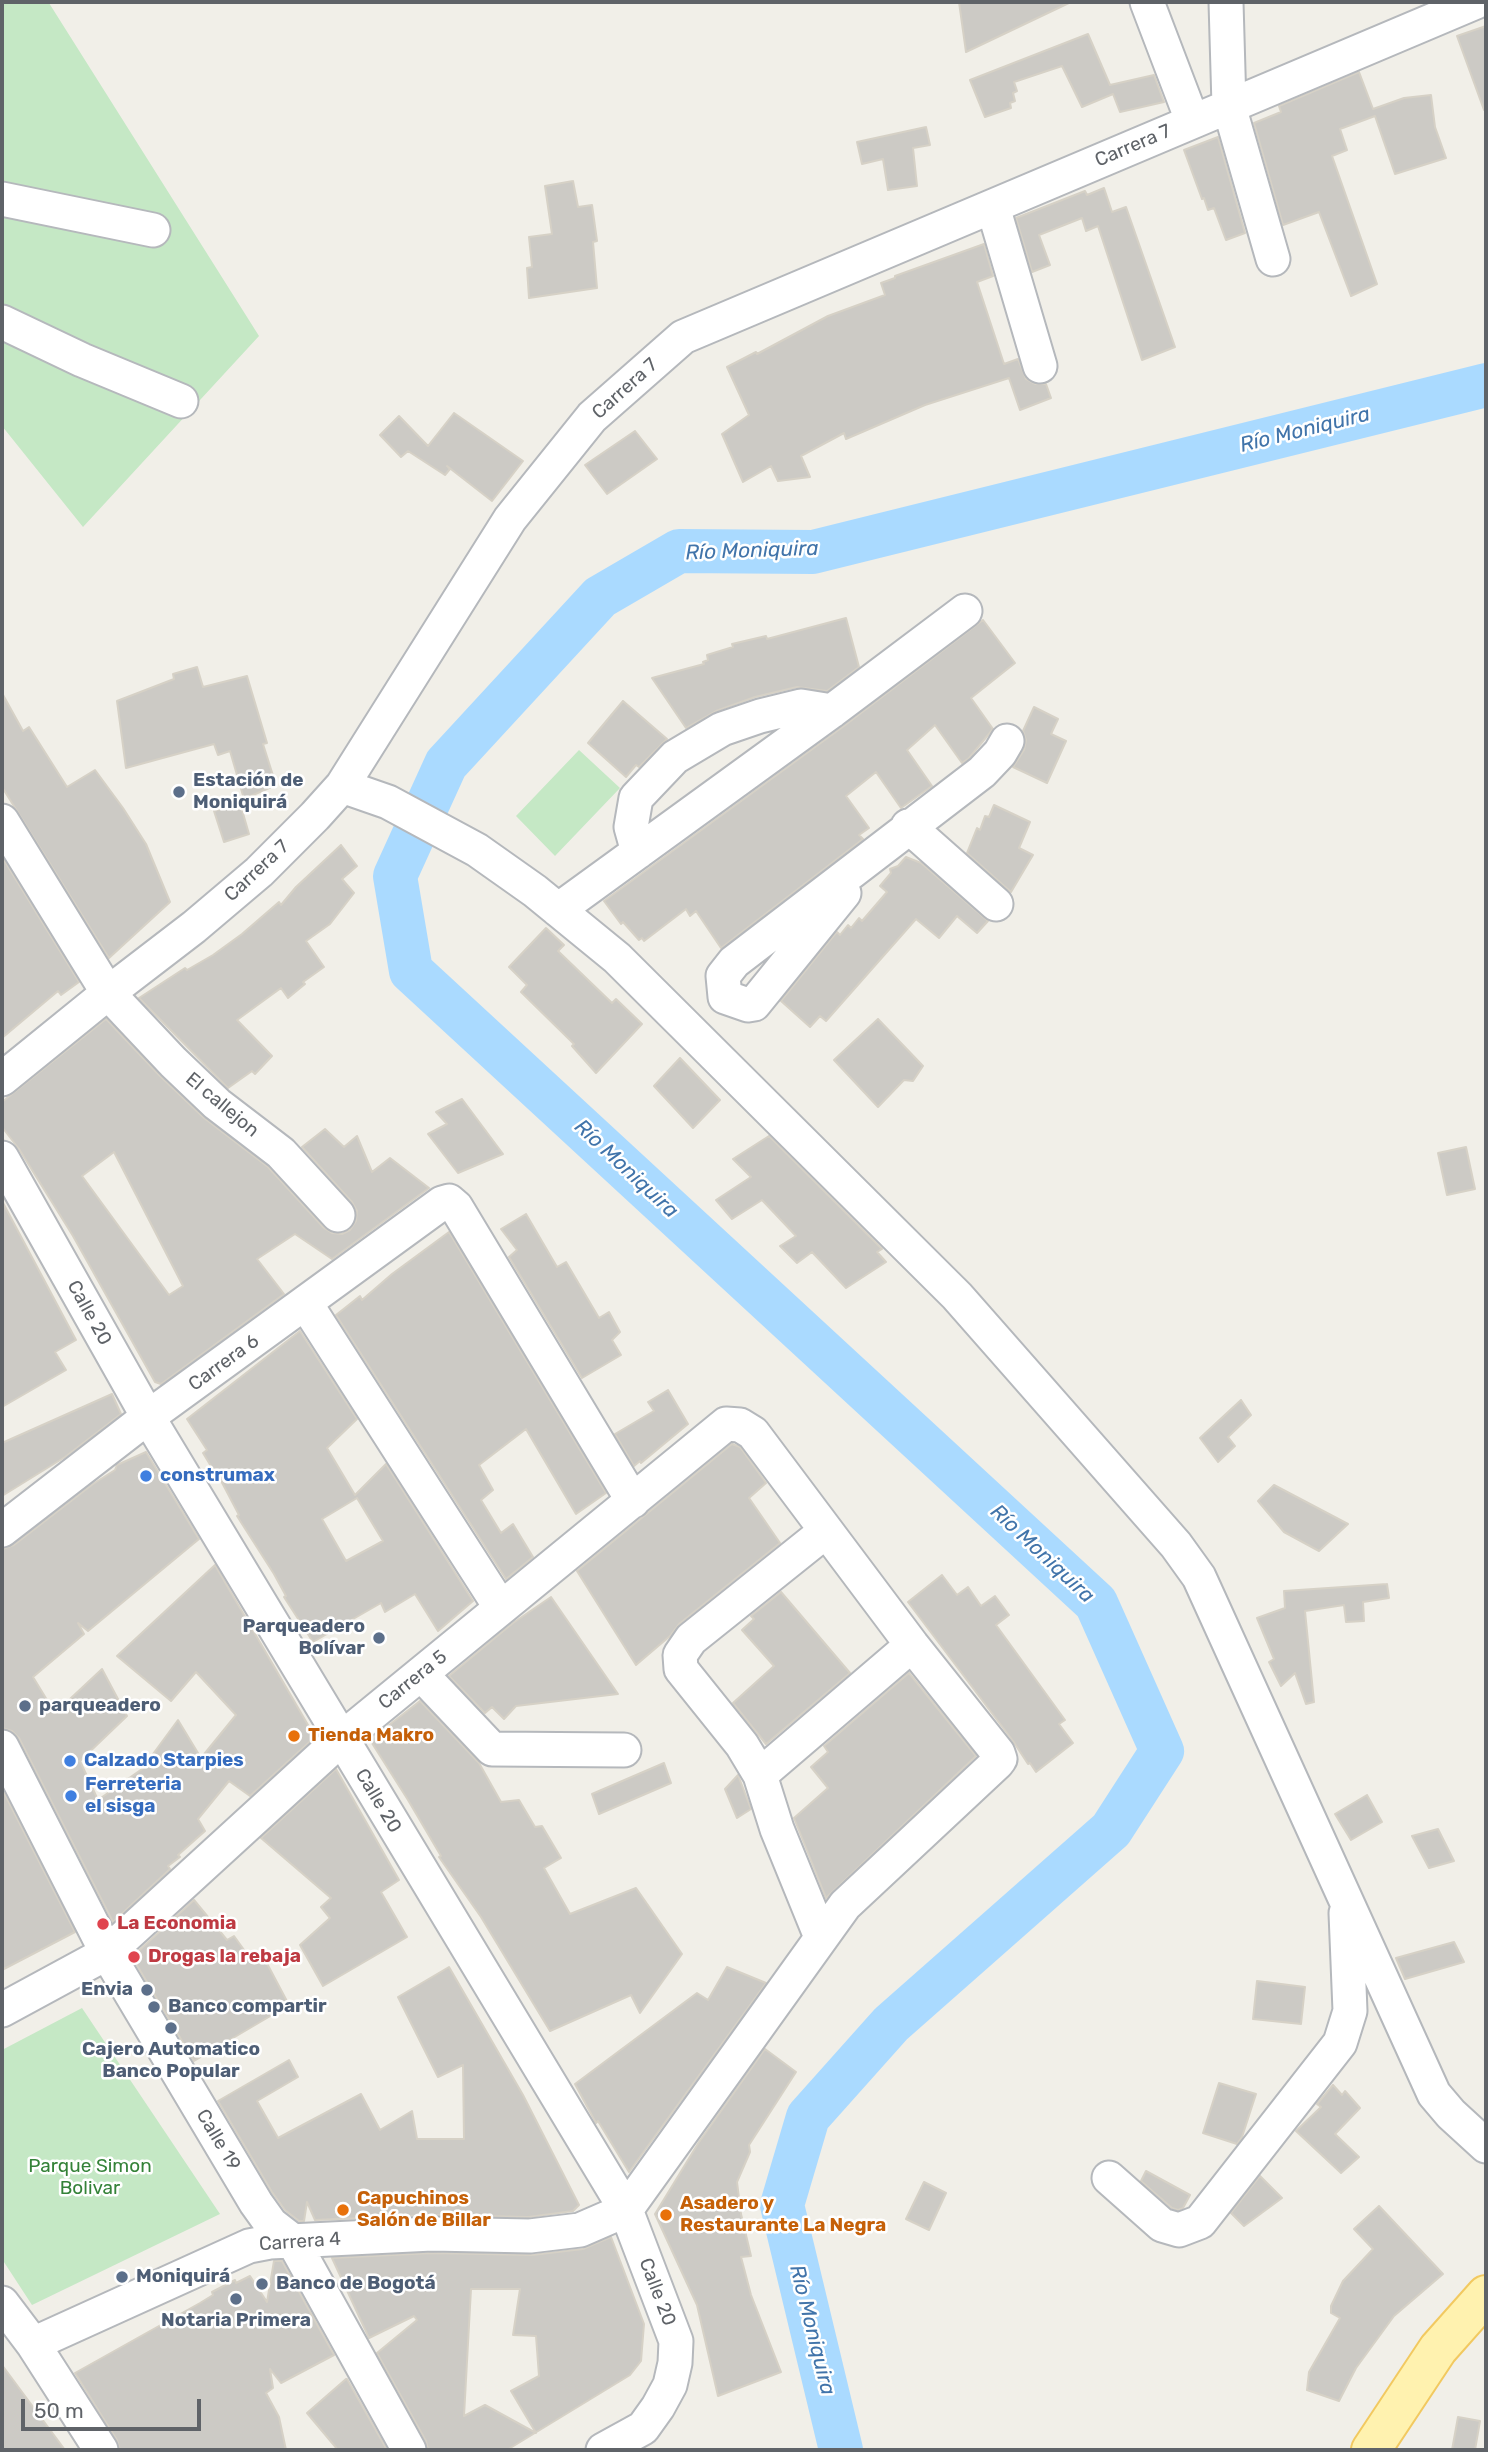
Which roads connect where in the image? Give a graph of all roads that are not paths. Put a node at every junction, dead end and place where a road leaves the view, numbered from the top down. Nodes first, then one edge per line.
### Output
1 (1147, 2) edge
2 (1226, 2) edge
3 (1476, 2) edge
4 (1228, 106) junction
5 (1192, 120) junction
6 (2, 199) edge
7 (993, 207) junction
8 (153, 230) dead end
9 (1273, 258) dead end
10 (2, 322) edge
11 (1040, 366) dead end
12 (181, 401) dead end
13 (965, 611) dead end
14 (832, 711) junction
15 (1007, 741) dead end
16 (342, 786) junction
17 (908, 826) junction
18 (4, 829) edge
19 (638, 852) junction
20 (996, 904) dead end
21 (558, 911) junction
22 (108, 993) junction
23 (690, 1030) junction
24 (2, 1079) edge
25 (2, 1158) edge
26 (338, 1214) dead end
27 (306, 1304) junction
28 (148, 1417) junction
29 (633, 1501) junction
30 (2, 1530) edge
31 (826, 1531) junction
32 (501, 1608) junction
33 (912, 1645) junction
34 (421, 1674) junction
35 (341, 1740) junction
36 (2, 1747) edge
37 (624, 1750) dead end
38 (760, 1775) junction
39 (1345, 1898) junction
40 (821, 1937) junction
41 (107, 1953) junction
42 (2, 2010) edge
43 (1486, 2146) edge
44 (1109, 2178) dead end
45 (626, 2210) junction
46 (293, 2241) junction
47 (1486, 2295) edge
48 (2, 2303) edge
49 (33, 2344) junction
50 (101, 2450) edge
51 (409, 2450) edge
52 (603, 2450) edge
53 (1371, 2450) edge

1 - 5 street
2 - 4 street
3 - 4 street, Carrera 7
4 - 5 street, Carrera 7
4 - 9 street
5 - 7 street, Carrera 7
6 - 8 street
7 - 11 street
7 - 16 street, Carrera 7
10 - 12 street
13 - 14 street
14 - 19 street
14 - 19 street
15 - 17 street
16 - 21 street
16 - 22 street, Carrera 7
17 - 20 street
17 - 23 street
18 - 22 street, El callejon
19 - 21 street
21 - 23 street
22 - 24 street, Carrera 7
22 - 26 street, El callejon
23 - 39 street
25 - 28 street, Calle 20
27 - 28 street, Carrera 6
27 - 29 street, Carrera 6
27 - 32 street
28 - 30 street, Carrera 6
28 - 35 street, Calle 20
29 - 31 street, Carrera 5
29 - 32 street, Carrera 5
31 - 33 street
31 - 38 street
32 - 34 street, Carrera 5
33 - 38 street
33 - 40 street
34 - 35 street, Carrera 5
34 - 37 street
35 - 41 street, Carrera 5
35 - 45 street, Calle 20
36 - 41 street, Calle 19
38 - 40 street
39 - 43 street
39 - 44 street
40 - 45 street
41 - 42 street, Carrera 5
41 - 46 street, Calle 19
45 - 46 street, Carrera 4
45 - 52 street, Calle 20
46 - 49 street, Carrera 4
46 - 51 street, Calle 19
47 - 53 main road
48 - 49 street
49 - 50 street

